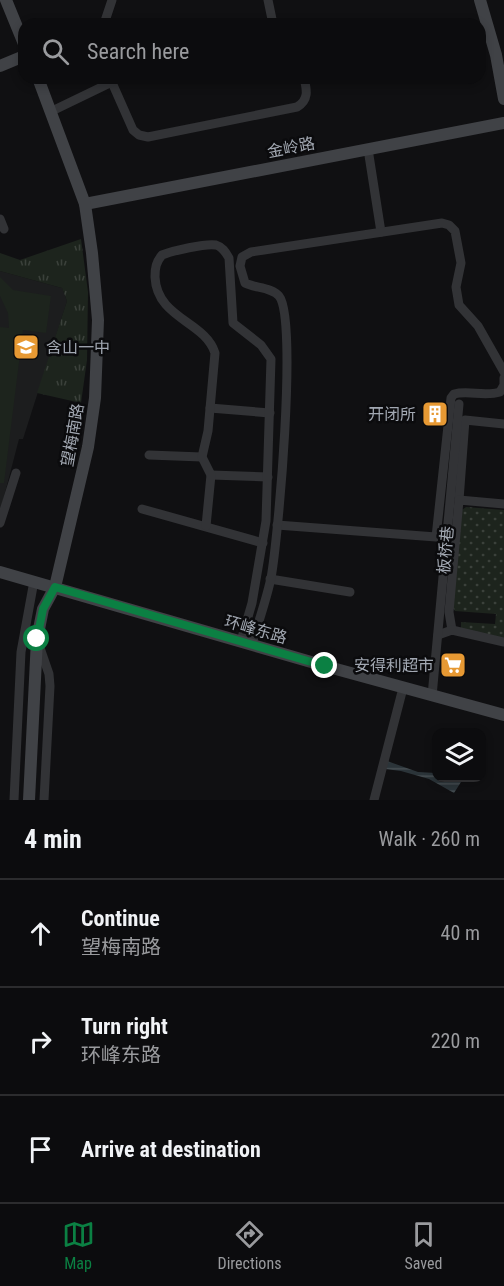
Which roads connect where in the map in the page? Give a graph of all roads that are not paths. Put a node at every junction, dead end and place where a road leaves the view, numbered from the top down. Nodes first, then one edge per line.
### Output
1 (6, 0) edge
2 (112, 0) edge
3 (268, 0) edge
4 (480, 0) edge
5 (106, 18) edge
6 (272, 18) edge
7 (485, 18) edge
8 (486, 21) edge
9 (18, 29) edge
10 (18, 58) edge
11 (0, 66) edge
12 (41, 84) edge
13 (103, 84) edge
14 (113, 84) edge
15 (305, 84) edge
16 (504, 99) edge
17 (52, 111) junction
18 (504, 123) edge
19 (368, 149) junction
20 (85, 204) junction
21 (381, 232) junction
22 (504, 372) edge
23 (504, 378) edge
24 (459, 404) dead end
25 (210, 408) junction
26 (270, 413) junction
27 (504, 424) edge
28 (148, 455) dead end
29 (202, 457) junction
30 (16, 472) dead end
31 (211, 475) junction
32 (268, 477) junction
33 (459, 500) junction
34 (504, 504) edge
35 (142, 509) dead end
36 (0, 524) edge
37 (277, 525) junction
38 (206, 526) junction
39 (263, 543) junction
40 (0, 572) edge
41 (270, 579) junction
42 (34, 581) junction
43 (55, 587) junction
44 (350, 592) dead end
45 (452, 630) junction
46 (438, 635) junction
47 (37, 639) junction
48 (504, 642) edge
49 (246, 643) junction
50 (403, 688) junction
51 (432, 696) junction
52 (504, 715) edge
53 (14, 800) edge
54 (29, 800) edge
55 (44, 800) edge
56 (374, 800) edge

1 - 9 main road
2 - 5 street
3 - 6 street
4 - 7 main road
8 - 16 main road
10 - 11 main road
12 - 17 main road, 望梅南路
13 - 17 street
14 - 15 street
17 - 20 main road, 望梅南路
18 - 19 main road, 金岭路
19 - 20 main road, 金岭路
19 - 21 street
20 - 43 main road, 望梅南路
21 - 22 street
21 - 37 street
23 - 37 street
24 - 46 street, 板桥巷
25 - 26 street
25 - 26 street
25 - 29 street
26 - 32 street
27 - 33 street
28 - 29 street
29 - 31 street
30 - 36 street
31 - 32 street
31 - 38 street
32 - 39 street
33 - 34 street
33 - 45 street
35 - 38 street
37 - 41 street
38 - 39 street
39 - 49 street
40 - 42 main road, 环峰东路
41 - 44 street
41 - 49 street
42 - 43 main road, 环峰东路
42 - 53 street
43 - 47 main road, 望梅南路
43 - 49 main road, 环峰东路
45 - 46 street
45 - 48 street
46 - 51 street, 板桥巷
47 - 54 main road, 望梅南路
47 - 55 street
49 - 50 main road, 环峰东路
50 - 51 main road, 环峰东路
50 - 56 street
51 - 52 main road, 环峰东路

